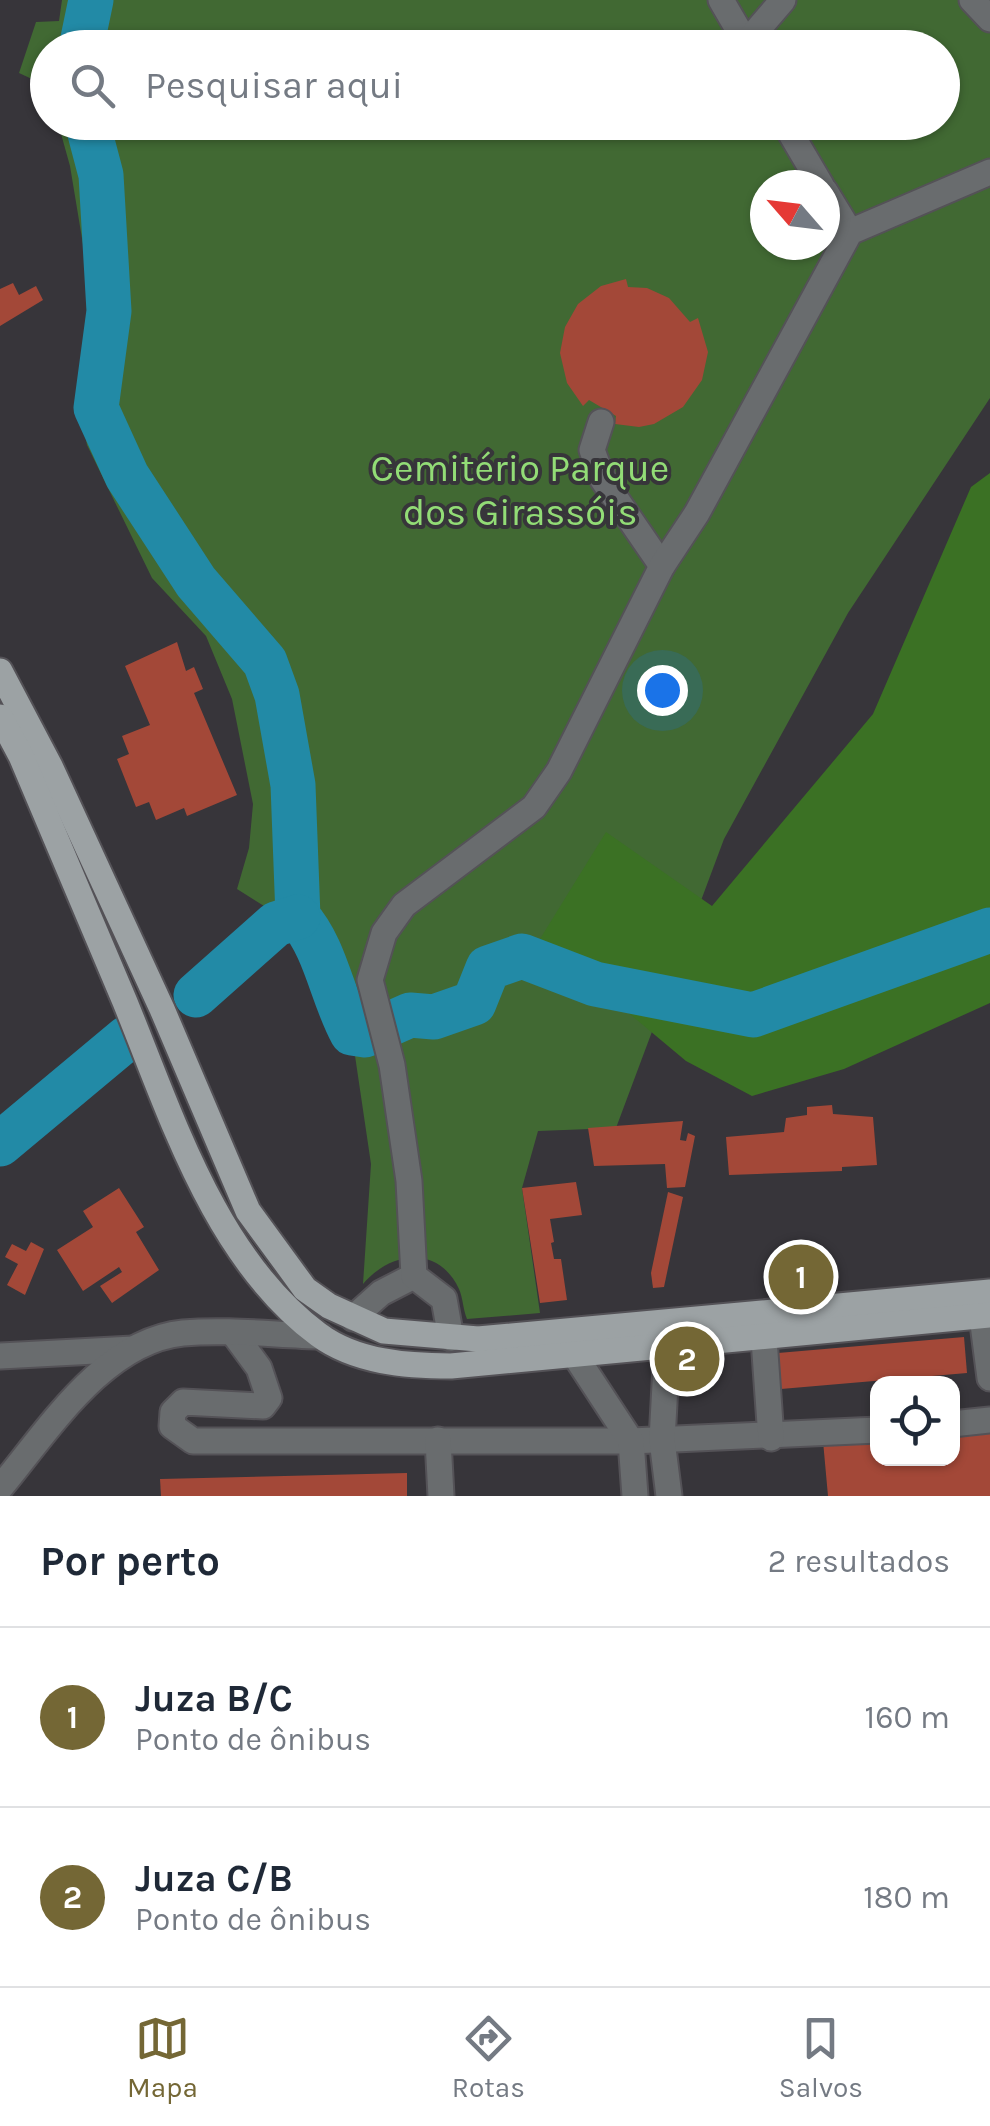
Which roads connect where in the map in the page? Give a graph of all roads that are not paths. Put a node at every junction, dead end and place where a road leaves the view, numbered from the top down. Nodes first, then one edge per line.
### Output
1 (721, 0) edge
2 (783, 0) edge
3 (972, 0) edge
4 (990, 19) edge
5 (739, 30) edge
6 (754, 30) edge
7 (795, 140) edge
8 (812, 170) edge
9 (990, 172) edge
10 (840, 216) edge
11 (850, 232) junction
12 (601, 422) dead end
13 (662, 566) junction
14 (0, 671) edge
15 (0, 717) edge
16 (414, 1276) junction
17 (987, 1308) edge
18 (353, 1318) junction
19 (234, 1334) junction
20 (321, 1336) junction
21 (451, 1338) junction
22 (764, 1340) junction
23 (134, 1348) junction
24 (667, 1348) junction
25 (0, 1356) edge
26 (576, 1357) junction
27 (450, 1366) junction
28 (990, 1378) edge
29 (990, 1420) edge
30 (960, 1423) edge
31 (870, 1431) edge
32 (770, 1438) junction
33 (438, 1440) junction
34 (662, 1440) junction
35 (630, 1441) junction
36 (0, 1488) edge
37 (441, 1496) edge
38 (636, 1496) edge
39 (669, 1496) edge

1 - 5 street
2 - 6 street
3 - 4 street
7 - 8 street
9 - 11 street
10 - 11 street
11 - 13 street
12 - 13 street
13 - 16 street
14 - 18 main road
15 - 20 main road
16 - 18 street
16 - 21 street
17 - 21 main road
17 - 22 main road
17 - 28 street
18 - 20 main road
18 - 21 main road
19 - 20 street
19 - 23 street
19 - 33 street
20 - 27 main road
21 - 27 main road
22 - 24 main road
22 - 32 street
23 - 25 street
23 - 36 street
24 - 26 main road
24 - 34 street
26 - 27 main road
26 - 35 street
29 - 30 street
31 - 32 street
32 - 34 street
33 - 35 street
33 - 37 street
34 - 35 street
34 - 39 street
35 - 38 street

